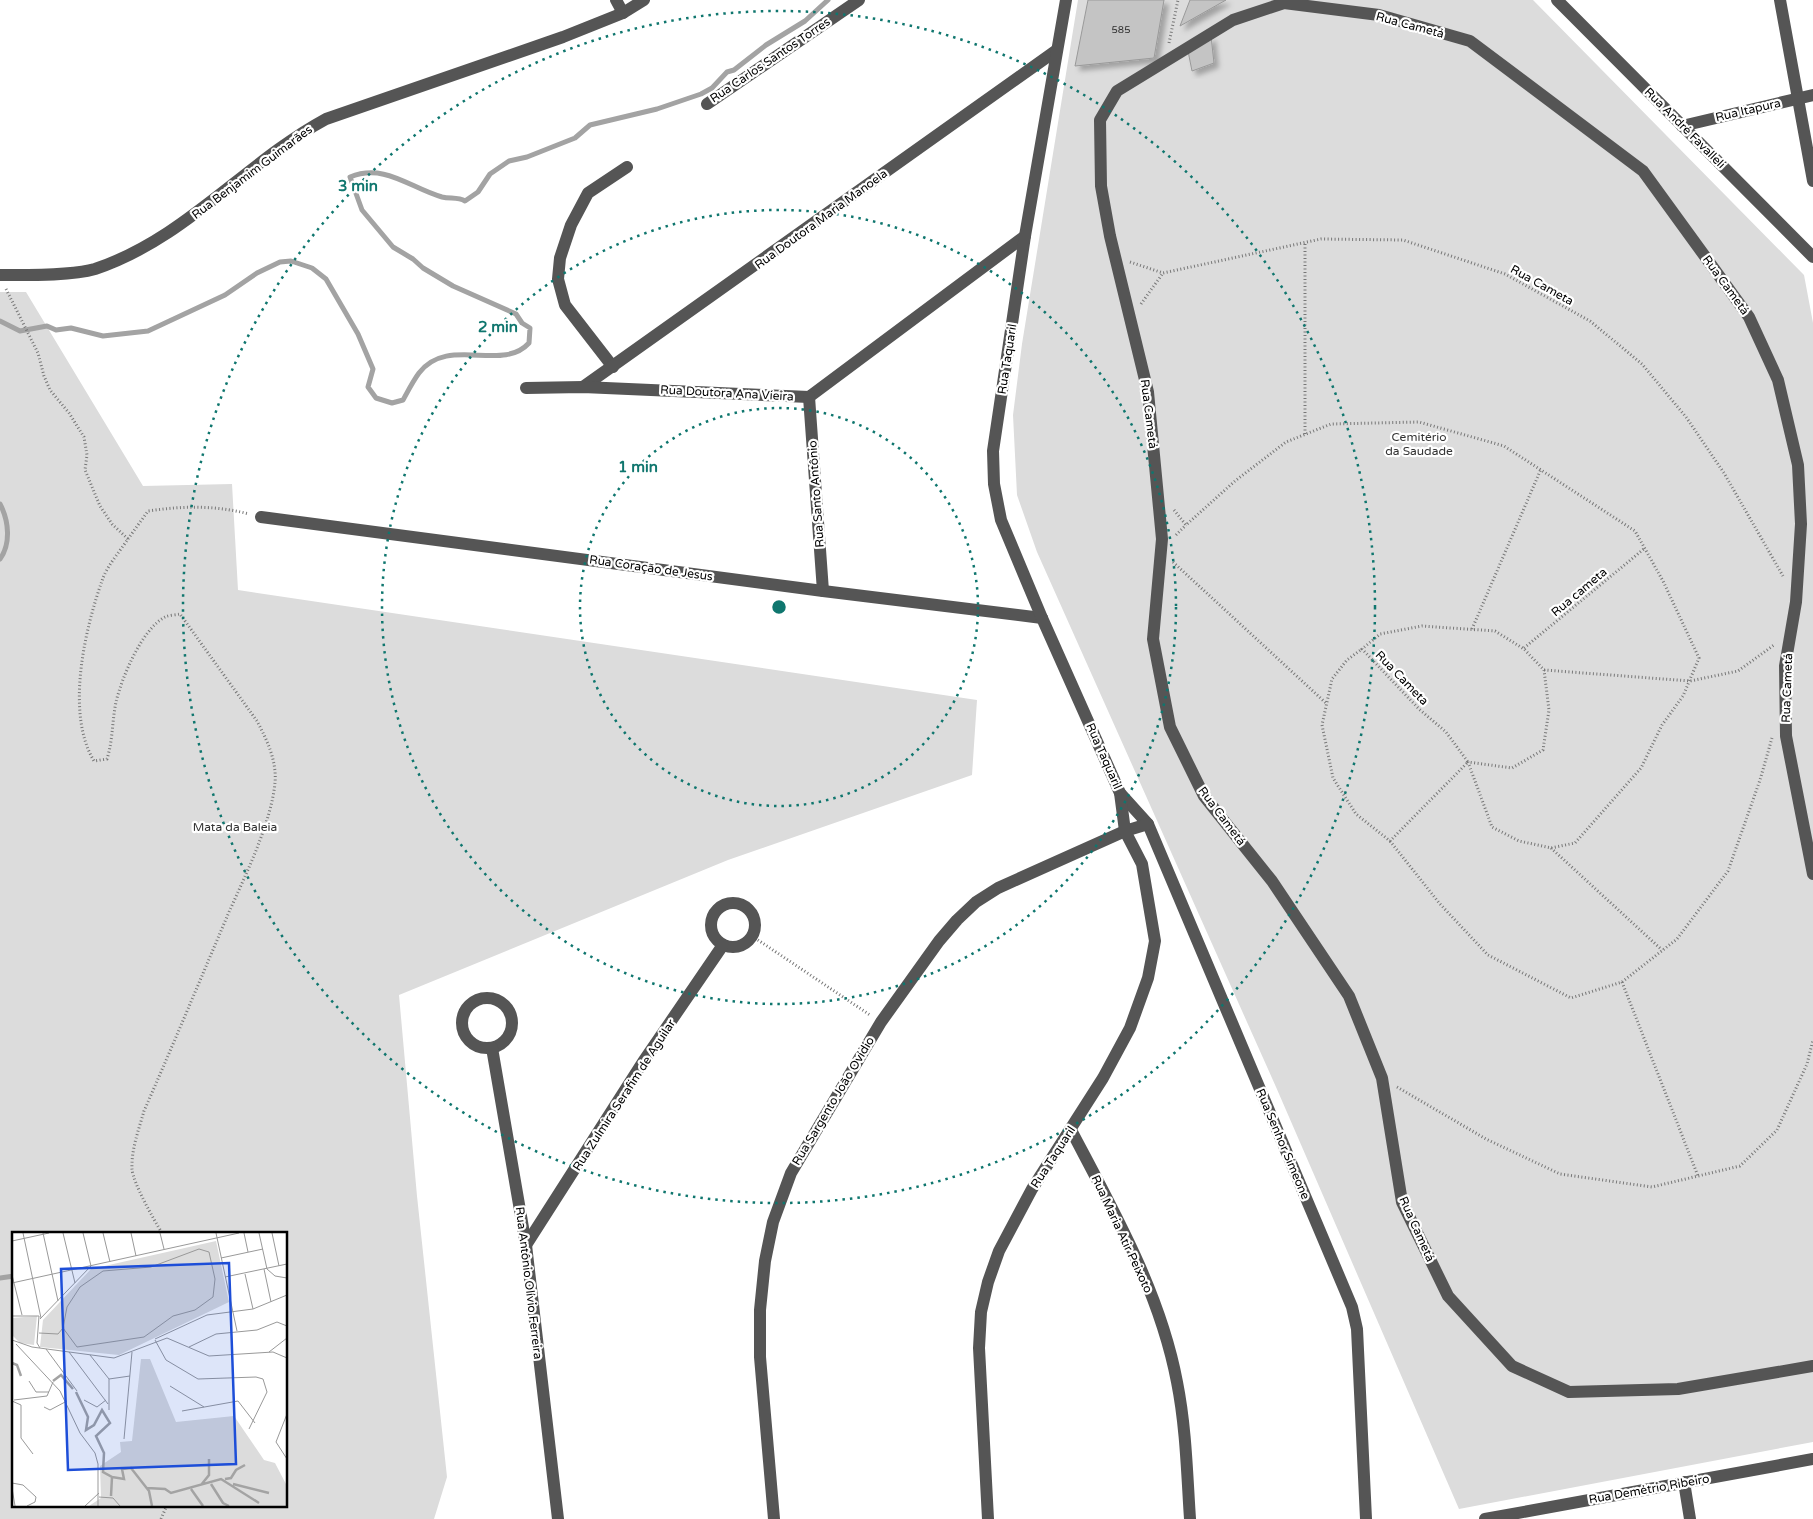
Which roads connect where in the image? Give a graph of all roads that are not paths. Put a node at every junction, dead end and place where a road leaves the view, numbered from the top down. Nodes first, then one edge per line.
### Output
1 (616, 0) edge
2 (644, 0) edge
3 (859, 0) edge
4 (1066, 0) edge
5 (1557, 0) edge
6 (1780, 0) edge
7 (1282, 2) edge
8 (623, 13) junction
9 (1057, 50) junction
10 (1813, 95) edge
11 (1798, 98) junction
12 (707, 104) dead end
13 (1682, 126) junction
14 (627, 167) dead end
15 (1813, 181) edge
16 (1025, 236) junction
17 (1813, 257) edge
18 (2, 281) edge
19 (613, 367) junction
20 (583, 387) junction
21 (526, 388) dead end
22 (809, 397) junction
23 (261, 517) road end
24 (823, 591) junction
25 (1042, 618) junction
26 (1120, 793) junction
27 (1148, 824) junction
28 (1125, 831) junction
29 (1813, 874) edge
30 (723, 945) junction
31 (492, 1048) junction
32 (1071, 1130) junction
33 (526, 1245) junction
34 (1813, 1366) edge
35 (1813, 1459) edge
36 (1684, 1482) junction
37 (558, 1519) edge
38 (774, 1519) edge
39 (988, 1519) edge
40 (1190, 1519) edge
41 (1366, 1519) edge
42 (1485, 1519) edge
43 (1690, 1519) edge

1 - 8 street
2 - 8 street, Rua Benjamim Guimarães
3 - 12 street, Rua Carlos Santos Torres
4 - 9 street, Rua Taquaril
5 - 13 street, Rua André Favalleli
6 - 11 street
7 - 29 street, Rua Cametá
7 - 34 street, Rua Cametá
8 - 18 street, Rua Benjamim Guimarães
9 - 16 street, Rua Taquaril
9 - 19 street, Rua Doutora Maria Manoela
10 - 11 street, Rua Itapura
11 - 13 street, Rua Itapura
11 - 15 street
13 - 17 street, Rua André Favalleli
14 - 19 street
16 - 22 street, Rua Doutora Ana Vieira
16 - 25 street, Rua Taquaril
19 - 20 street, Rua Doutora Maria Manoela
20 - 21 street, Rua Doutora Ana Vieira
20 - 22 street, Rua Doutora Ana Vieira
22 - 24 street, Rua Santo Antônio
23 - 24 street, Rua Coração de Jesus
24 - 25 street, Rua Coração de Jesus
25 - 26 street, Rua Taquaril
26 - 27 street, Rua Senhor Simeone
26 - 28 street, Rua Taquaril
27 - 28 street, Rua Sargento João Ovídio
27 - 41 street, Rua Senhor Simeone
28 - 32 street, Rua Taquaril
28 - 38 street, Rua Sargento João Ovídio
30 - 30 street
30 - 33 street, Rua Zulmira Serafim de Aguilar
31 - 31 street
31 - 33 street, Rua Antônio Olívio Ferreira
32 - 39 street, Rua Taquaril
32 - 40 street, Rua Maria Atir Peixoto
33 - 37 street, Rua Antônio Olívio Ferreira
35 - 36 street, Rua Demétrio Ribeiro
36 - 42 street, Rua Demétrio Ribeiro
36 - 43 street

